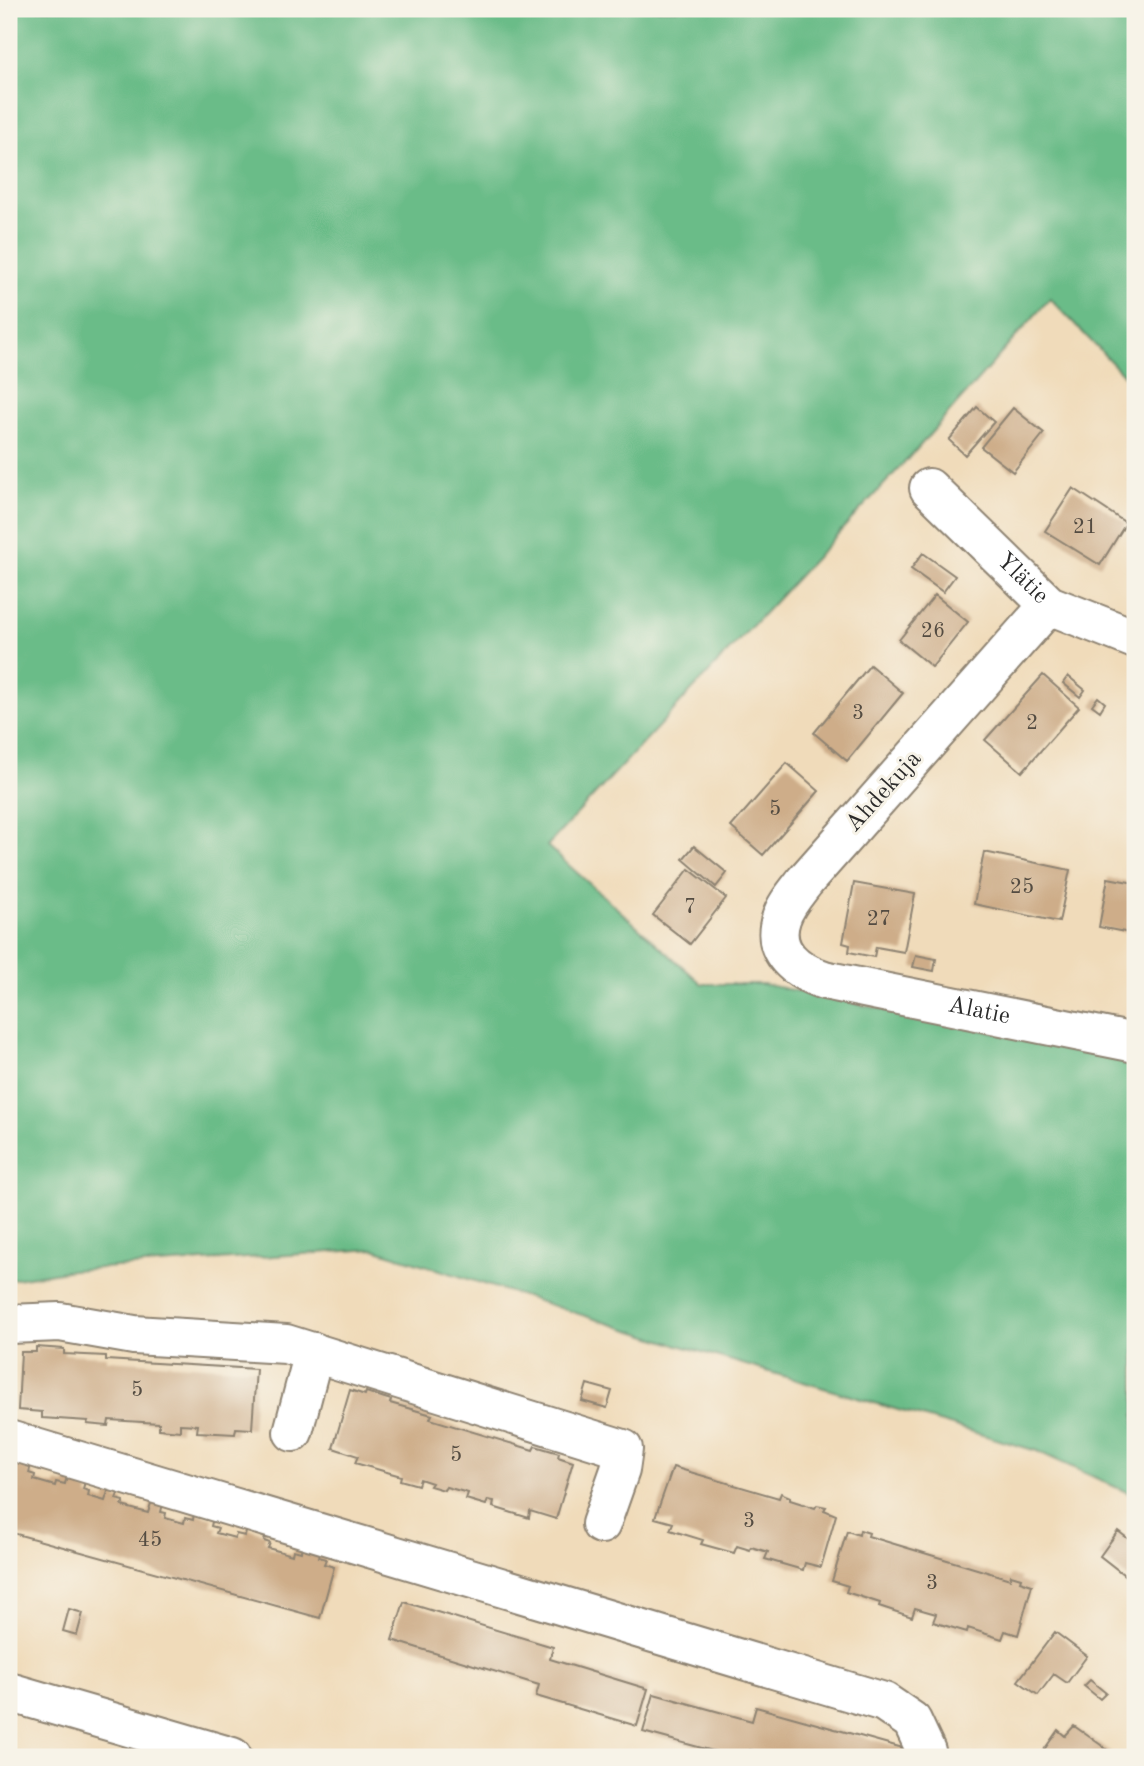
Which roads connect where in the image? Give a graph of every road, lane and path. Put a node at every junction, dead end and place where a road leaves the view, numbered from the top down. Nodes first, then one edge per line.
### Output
1 (929, 488) dead end
2 (1049, 605) junction
3 (1135, 639) edge
4 (824, 980) joint
5 (1135, 1044) edge
6 (9, 1324) edge
7 (314, 1352) junction
8 (293, 1432) dead end
9 (9, 1440) edge
10 (600, 1524) dead end
11 (9, 1692) edge
12 (232, 1757) edge
13 (927, 1757) edge

1 - 2 street, Ylätie
2 - 3 street, Ylätie
2 - 4 street, Ahdekuja
4 - 5 street, Alatie
6 - 7 street
7 - 8 street
7 - 10 street
9 - 13 street
11 - 12 street

